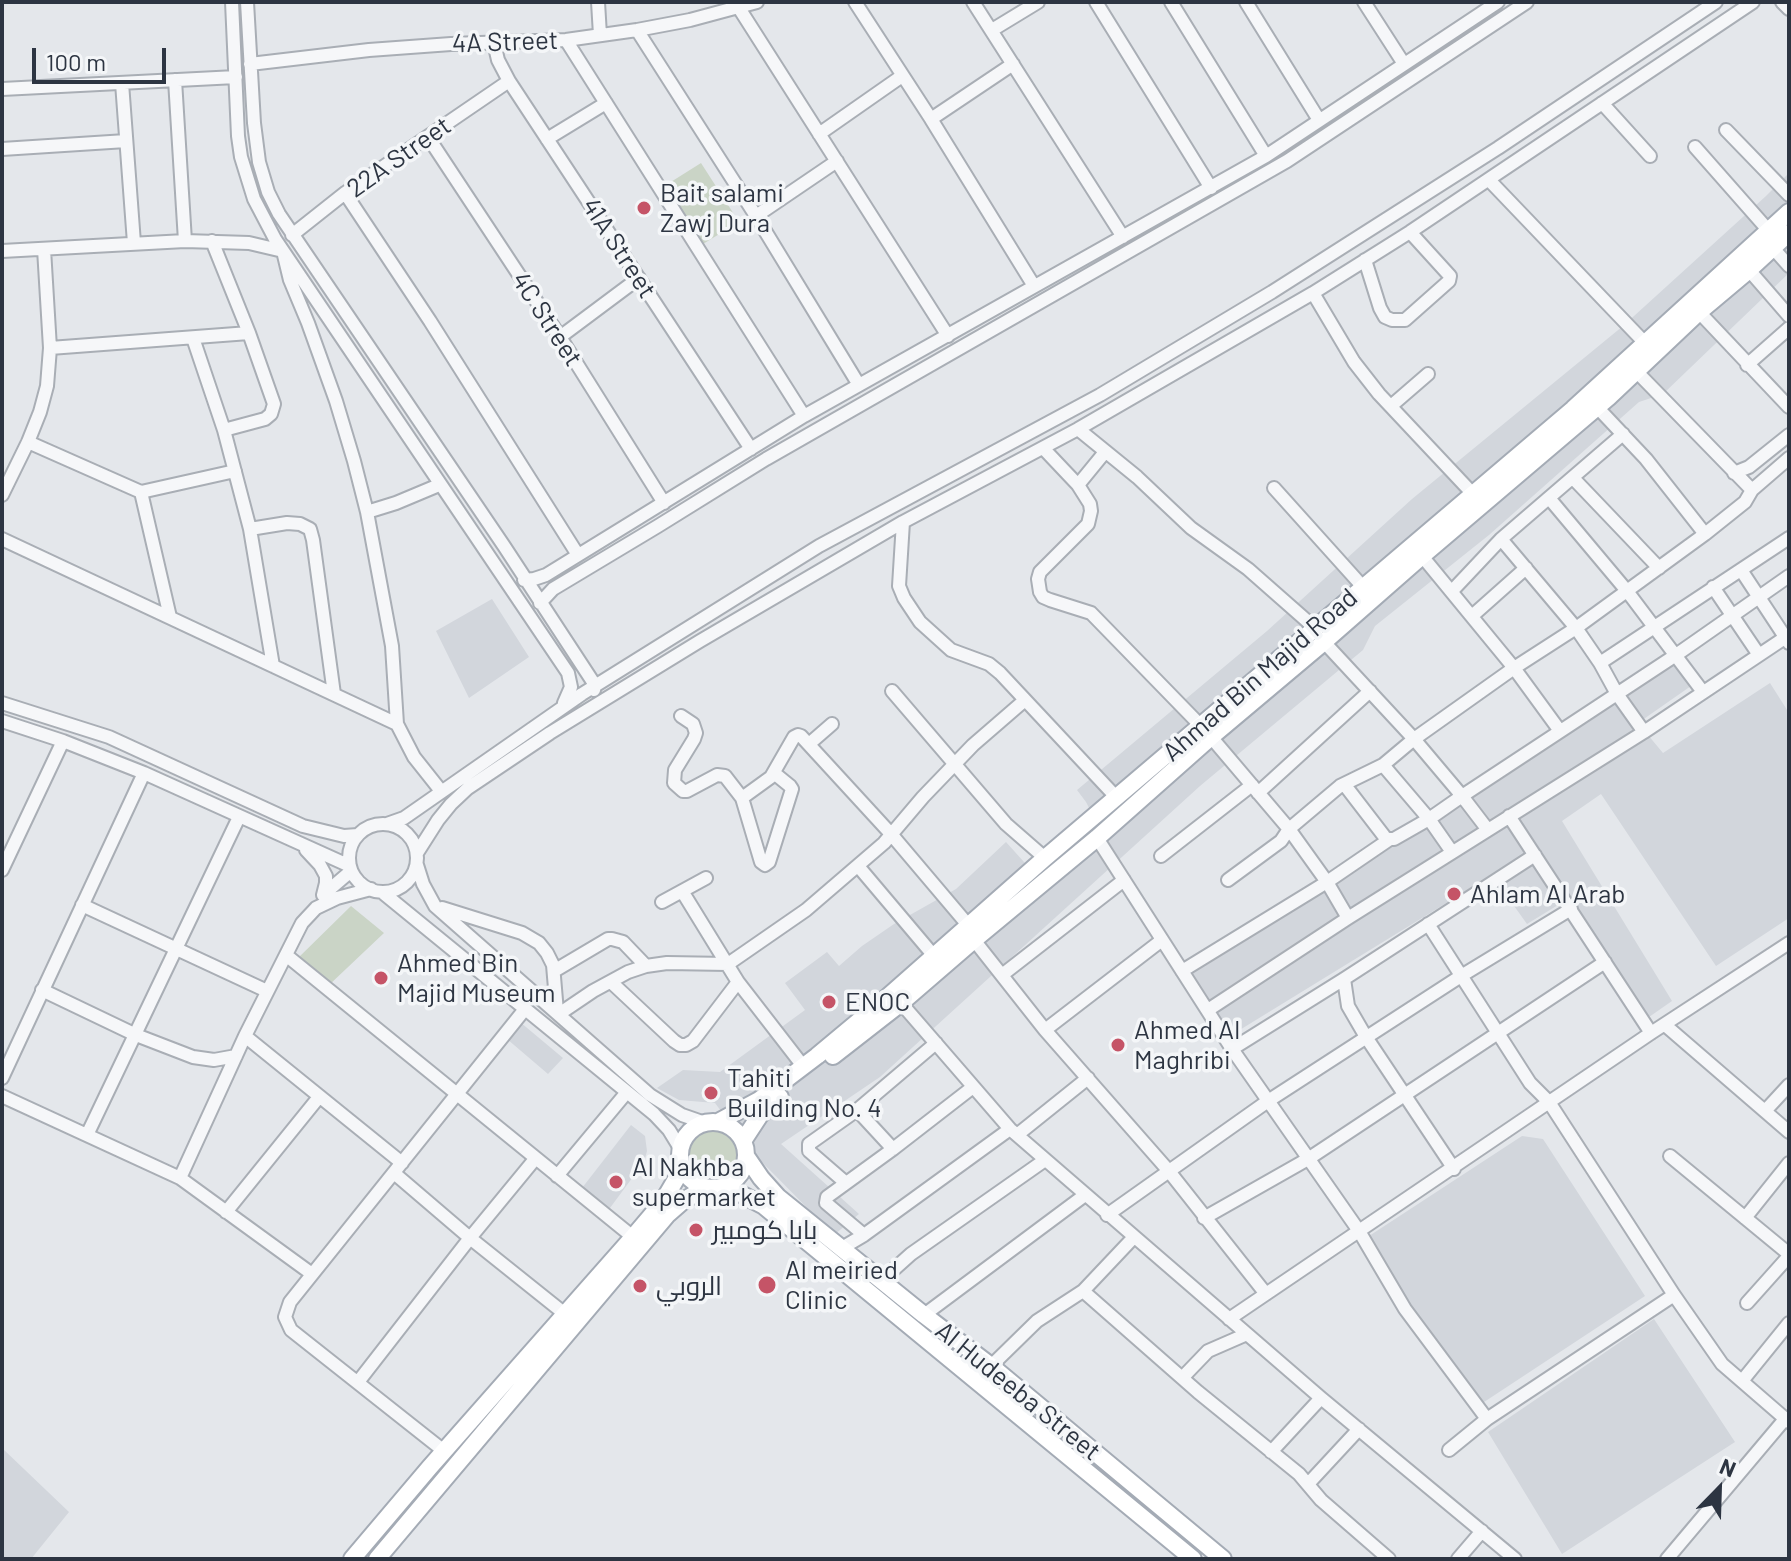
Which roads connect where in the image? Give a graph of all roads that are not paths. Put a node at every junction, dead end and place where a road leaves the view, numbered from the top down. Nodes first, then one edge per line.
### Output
1 (232, 2) edge
2 (247, 2) edge
3 (598, 2) edge
4 (757, 2) edge
5 (855, 2) edge
6 (973, 2) edge
7 (1038, 2) edge
8 (1096, 2) edge
9 (1172, 2) edge
10 (1246, 2) edge
11 (1364, 2) edge
12 (1527, 2) edge
13 (1716, 2) edge
14 (1753, 2) edge
15 (1782, 2) edge
16 (1491, 4) edge
17 (739, 8) junction
18 (1789, 9) edge
19 (637, 30) junction
20 (992, 30) junction
21 (600, 35) junction
22 (566, 40) junction
23 (494, 43) junction
24 (250, 64) junction
25 (1013, 64) junction
26 (1404, 64) junction
27 (902, 76) junction
28 (236, 77) junction
29 (175, 80) junction
30 (509, 81) junction
31 (122, 83) junction
32 (2, 89) edge
33 (606, 103) junction
34 (1602, 103) junction
35 (931, 119) junction
36 (1319, 120) junction
37 (1726, 130) dead end
38 (819, 134) junction
39 (428, 137) junction
40 (547, 139) junction
41 (126, 141) junction
42 (1695, 147) dead end
43 (2, 149) edge
44 (1266, 156) junction
45 (1650, 156) dead end
46 (837, 161) junction
47 (1489, 180) junction
48 (1211, 188) junction
49 (345, 193) junction
50 (1789, 195) edge
51 (1789, 212) edge
52 (756, 216) junction
53 (263, 218) junction
54 (1769, 231) junction
55 (1410, 232) junction
56 (1789, 233) edge
57 (292, 235) junction
58 (1123, 237) junction
59 (185, 241) junction
60 (212, 241) junction
61 (134, 243) junction
62 (249, 243) junction
63 (1773, 248) junction
64 (44, 249) junction
65 (2, 251) edge
66 (283, 251) junction
67 (1365, 260) junction
68 (1789, 266) edge
69 (1749, 270) junction
70 (639, 278) junction
71 (1034, 286) junction
72 (1313, 293) junction
73 (1699, 312) junction
74 (1789, 316) edge
75 (1789, 328) edge
76 (249, 333) junction
77 (948, 336) junction
78 (560, 337) junction
79 (193, 338) junction
80 (1645, 343) junction
81 (50, 348) junction
82 (1747, 365) junction
83 (1636, 371) junction
84 (1428, 374) dead end
85 (859, 385) junction
86 (1391, 406) junction
87 (1597, 407) junction
88 (1789, 407) edge
89 (804, 416) junction
90 (1078, 429) junction
91 (224, 430) junction
92 (1623, 434) junction
93 (1789, 435) edge
94 (28, 442) junction
95 (1043, 448) junction
96 (751, 449) junction
97 (1105, 452) junction
98 (1789, 458) edge
99 (235, 471) junction
100 (1734, 473) junction
101 (1573, 478) junction
102 (437, 481) junction
103 (1078, 485) junction
104 (1274, 488) dead end
105 (1752, 490) junction
106 (141, 492) junction
107 (1473, 494) junction
108 (2, 495) edge
109 (1549, 498) junction
110 (664, 503) junction
111 (367, 512) junction
112 (903, 522) junction
113 (250, 529) junction
114 (1705, 534) junction
115 (609, 537) junction
116 (1789, 538) edge
117 (2, 539) edge
118 (1501, 539) junction
119 (504, 546) junction
120 (578, 555) junction
121 (1422, 556) junction
122 (1526, 568) junction
123 (1659, 568) junction
124 (1741, 570) junction
125 (577, 575) junction
126 (1789, 576) edge
127 (524, 580) junction
128 (1363, 587) junction
129 (1713, 587) junction
130 (1452, 591) junction
131 (1627, 591) junction
132 (1758, 597) junction
133 (540, 603) junction
134 (527, 612) junction
135 (1732, 615) junction
136 (1472, 616) junction
137 (170, 617) junction
138 (1654, 626) junction
139 (1576, 628) junction
140 (1320, 635) junction
141 (1788, 639) edge
142 (567, 643) junction
143 (1676, 655) junction
144 (1759, 655) junction
145 (1600, 663) junction
146 (273, 666) junction
147 (1514, 668) junction
148 (595, 685) junction
149 (892, 691) dead end
150 (1370, 691) junction
151 (1703, 692) junction
152 (334, 694) junction
153 (1617, 694) junction
154 (1025, 700) junction
155 (2, 703) edge
156 (562, 707) junction
157 (681, 716) dead end
158 (2, 721) edge
159 (397, 724) junction
160 (832, 724) dead end
161 (1206, 731) junction
162 (1560, 731) junction
163 (1644, 732) junction
164 (550, 733) junction
165 (1414, 739) junction
166 (63, 741) junction
167 (809, 744) junction
168 (955, 763) junction
169 (1383, 765) junction
170 (144, 773) junction
171 (774, 773) junction
172 (1344, 784) junction
173 (1255, 789) junction
174 (441, 791) junction
175 (1462, 796) junction
176 (742, 798) junction
177 (1117, 798) junction
178 (1509, 816) junction
179 (239, 817) junction
180 (1429, 819) junction
181 (387, 824) junction
182 (1289, 829) junction
183 (1488, 830) junction
184 (891, 834) junction
185 (358, 835) junction
186 (1097, 838) junction
187 (1390, 839) junction
188 (301, 845) junction
189 (1452, 852) junction
190 (1535, 855) junction
191 (1161, 856) dead end
192 (1045, 858) junction
193 (417, 859) junction
194 (858, 866) junction
195 (351, 868) junction
196 (2, 870) edge
197 (706, 878) dead end
198 (1124, 880) junction
199 (1228, 880) dead end
200 (1327, 882) junction
201 (376, 891) junction
202 (682, 891) junction
203 (323, 895) junction
204 (662, 902) dead end
205 (82, 905) junction
206 (435, 906) junction
207 (316, 908) junction
208 (1571, 909) junction
209 (1348, 918) junction
210 (1428, 924) junction
211 (971, 932) junction
212 (1162, 940) junction
213 (1789, 943) edge
214 (176, 948) junction
215 (286, 955) junction
216 (934, 956) junction
217 (1605, 962) junction
218 (728, 964) junction
219 (646, 966) junction
220 (554, 971) junction
221 (1182, 971) junction
222 (1002, 975) junction
223 (1461, 976) junction
224 (1344, 979) junction
225 (611, 982) junction
226 (738, 982) junction
227 (42, 990) junction
228 (267, 991) junction
229 (901, 1003) junction
230 (525, 1009) junction
231 (1208, 1010) junction
232 (558, 1013) junction
233 (1665, 1025) junction
234 (1045, 1030) junction
235 (1497, 1032) junction
236 (1651, 1033) junction
237 (136, 1035) junction
238 (245, 1036) junction
239 (1366, 1037) junction
240 (936, 1043) junction
241 (1232, 1049) junction
242 (236, 1056) junction
243 (803, 1066) junction
244 (2, 1078) edge
245 (1088, 1078) junction
246 (1789, 1085) edge
247 (973, 1087) junction
248 (627, 1092) junction
249 (456, 1093) junction
250 (1404, 1095) junction
251 (2, 1096) edge
252 (319, 1097) junction
253 (1268, 1101) junction
254 (1549, 1102) junction
255 (857, 1110) junction
256 (1765, 1111) junction
257 (712, 1122) junction
258 (1013, 1132) junction
259 (1789, 1132) edge
260 (87, 1135) junction
261 (680, 1148) junction
262 (745, 1149) junction
263 (893, 1149) junction
264 (1670, 1156) dead end
265 (535, 1159) junction
266 (1308, 1159) junction
267 (1045, 1160) junction
268 (1789, 1163) edge
269 (398, 1168) junction
270 (682, 1169) junction
271 (1454, 1169) junction
272 (1168, 1170) junction
273 (557, 1176) junction
274 (180, 1178) junction
275 (846, 1183) junction
276 (713, 1188) junction
277 (1085, 1195) junction
278 (226, 1212) junction
279 (1107, 1215) junction
280 (1204, 1218) junction
281 (1745, 1218) junction
282 (1359, 1231) junction
283 (864, 1235) junction
284 (633, 1237) junction
285 (1134, 1237) junction
286 (470, 1238) junction
287 (842, 1248) junction
288 (1789, 1255) edge
289 (312, 1274) junction
290 (882, 1280) junction
291 (1083, 1291) junction
292 (1266, 1294) junction
293 (1674, 1295) junction
294 (1747, 1303) dead end
295 (565, 1314) junction
296 (924, 1315) junction
297 (1229, 1319) junction
298 (1789, 1323) edge
299 (1247, 1334) junction
300 (991, 1366) junction
301 (1183, 1377) junction
302 (1742, 1381) junction
303 (358, 1382) junction
304 (1321, 1398) junction
305 (1487, 1419) junction
306 (1787, 1420) edge
307 (1359, 1429) junction
308 (1449, 1450) dead end
309 (444, 1451) junction
310 (1271, 1452) junction
311 (1308, 1484) junction
312 (1482, 1531) junction
313 (352, 1559) edge
314 (377, 1559) edge
315 (1193, 1559) edge
316 (1223, 1559) edge
317 (1389, 1559) edge
318 (1458, 1559) edge
319 (1515, 1559) edge
320 (1667, 1559) edge

1 - 28 street
2 - 24 street
3 - 21 street
4 - 17 street, 4A Street
5 - 27 street
6 - 20 street
7 - 20 street
8 - 48 street
9 - 44 street
10 - 36 street
11 - 26 street
12 - 125 street
13 - 148 street
14 - 34 street
15 - 18 street
16 - 26 street
17 - 19 street, 4A Street
17 - 38 street
19 - 21 street, 4A Street
19 - 52 street
20 - 25 street
21 - 22 street, 4A Street
22 - 23 street, 4A Street
22 - 33 street
23 - 24 street, 4A Street
23 - 30 street, 41A Street
24 - 57 street
25 - 35 street
25 - 58 street
26 - 36 street
27 - 35 street
27 - 38 street
28 - 29 street
28 - 53 street
29 - 31 street
29 - 59 street
30 - 39 street, 22A Street
30 - 40 street, 41A Street
31 - 32 street
31 - 41 street
33 - 40 street
33 - 89 street
34 - 45 street
34 - 47 street
35 - 71 street
36 - 44 street
37 - 50 street
38 - 46 street
39 - 49 street, 22A Street
39 - 78 street, 4C Street
40 - 70 street, 41A Street
41 - 43 street
41 - 61 street
42 - 54 street
44 - 48 street
46 - 52 street
46 - 77 street
47 - 55 street
47 - 80 street
48 - 58 street
49 - 57 street, 22A Street
49 - 120 street
51 - 54 main road, Ahmad Bin Majid Road
52 - 85 street
53 - 62 street
53 - 66 street
54 - 80 main road, Ahmad Bin Majid Road
55 - 67 street
55 - 67 street
56 - 63 main road, Ahmad Bin Majid Road
57 - 119 street
58 - 71 street
59 - 60 street
59 - 61 street
60 - 62 street
60 - 76 street
61 - 64 street
62 - 66 street
63 - 68 street
63 - 69 main road, Ahmad Bin Majid Road
64 - 65 street
64 - 81 street
66 - 102 street
66 - 111 street
67 - 72 street
69 - 73 main road, Ahmad Bin Majid Road
69 - 74 street
70 - 78 street
70 - 96 street, 41A Street
71 - 77 street
72 - 86 street
72 - 90 street
73 - 82 street
73 - 83 main road, Ahmad Bin Majid Road
75 - 82 street
76 - 79 street
76 - 91 street
77 - 85 street
78 - 110 street, 4C Street
79 - 81 street
79 - 91 street
80 - 107 main road, Ahmad Bin Majid Road
81 - 94 street
82 - 88 street
83 - 87 main road, Ahmad Bin Majid Road
83 - 100 street
84 - 86 street
85 - 89 street
86 - 107 street
87 - 92 street
87 - 121 main road, Ahmad Bin Majid Road
89 - 96 street
90 - 95 street
90 - 97 street
91 - 99 street
92 - 101 street
92 - 114 street
93 - 100 street
94 - 106 street
94 - 108 street
95 - 103 street
95 - 112 street
96 - 110 street
97 - 103 street
97 - 140 street
98 - 105 street
99 - 106 street
99 - 113 street
100 - 105 street
101 - 109 street
101 - 123 street
102 - 111 street
102 - 119 street
102 - 134 street
103 - 161 street
104 - 128 street
105 - 114 street
106 - 137 street
107 - 128 main road, Ahmad Bin Majid Road
109 - 118 street
109 - 131 street
110 - 115 street
111 - 159 street
112 - 154 street
112 - 164 street
113 - 146 street
113 - 152 street
114 - 123 street
115 - 120 street
115 - 125 street
116 - 124 street
117 - 137 street
118 - 122 street
118 - 130 street
119 - 127 street
120 - 127 street
121 - 130 street
121 - 140 main road, Ahmad Bin Majid Road
122 - 136 street
122 - 139 street
123 - 131 street
124 - 129 street
124 - 132 street
125 - 133 street
126 - 132 street
127 - 133 street
128 - 140 main road, Ahmad Bin Majid Road
129 - 135 street
129 - 138 street
130 - 136 street
131 - 138 street
131 - 139 street
132 - 135 street
132 - 141 street
133 - 142 street
134 - 142 street
134 - 156 street
135 - 143 street
135 - 144 street
136 - 147 street
137 - 146 street
138 - 143 street
138 - 145 street
139 - 145 street
139 - 147 street
140 - 150 street
140 - 161 main road, Ahmad Bin Majid Road
141 - 144 street
142 - 148 street
143 - 151 street
143 - 153 street
144 - 151 street
145 - 153 street
146 - 152 street
147 - 162 street
147 - 165 street
148 - 156 street
148 - 164 street
149 - 168 street
150 - 165 street
150 - 173 street
151 - 163 street
152 - 159 street
153 - 162 street
153 - 163 street
154 - 168 street
154 - 177 street
155 - 185 street
156 - 174 street
157 - 176 street
158 - 166 street
159 - 174 street
160 - 167 street
161 - 173 street
161 - 177 main road, Ahmad Bin Majid Road
161 - 186 main road, Ahmad Bin Majid Road
162 - 175 street
163 - 178 street
164 - 193 street
165 - 169 street
165 - 175 street
166 - 170 street
166 - 196 street
167 - 171 street
167 - 184 street
168 - 184 street
168 - 192 street
169 - 172 street
169 - 180 street
170 - 179 street
170 - 205 street
171 - 176 street
171 - 176 street
172 - 182 street
172 - 187 street
173 - 182 street
173 - 191 street
174 - 181 street
175 - 180 street
175 - 183 street
177 - 192 main road, Ahmad Bin Majid Road
178 - 183 street
178 - 190 street
179 - 188 street
179 - 214 street
180 - 187 street
180 - 189 street
181 - 185 street
181 - 193 street
182 - 199 street
182 - 200 street
183 - 189 street
184 - 194 street
184 - 211 street
185 - 195 street
186 - 198 street
186 - 211 main road, Ahmad Bin Majid Road
187 - 200 street
188 - 195 street
188 - 203 street
189 - 209 street
190 - 208 street
190 - 210 street
192 - 211 main road, Ahmad Bin Majid Road
193 - 201 street
193 - 206 street
194 - 216 street
194 - 218 street
195 - 201 street
195 - 203 street
197 - 202 street
198 - 212 street
198 - 222 street
200 - 209 street
200 - 221 street
201 - 207 street
201 - 230 street
202 - 204 street
202 - 218 street
203 - 207 street
205 - 214 street
205 - 227 street
206 - 220 street
206 - 232 street
207 - 215 street
208 - 217 street
208 - 223 street
209 - 231 street
210 - 223 street
210 - 224 street
211 - 216 main road, Ahmad Bin Majid Road
211 - 222 street
211 - 229 main road, Ahmad Bin Majid Road
212 - 221 street
212 - 234 street
213 - 233 street
214 - 228 street
214 - 237 street
215 - 228 street
215 - 249 street
216 - 243 main road, Ahmad Bin Majid Road
217 - 235 street
217 - 236 street
218 - 219 street
218 - 226 street
219 - 220 street
219 - 225 street
220 - 232 street
221 - 231 street
222 - 234 street
223 - 235 street
223 - 239 street
224 - 239 street
224 - 241 street
225 - 226 street
225 - 232 street
226 - 243 street
227 - 237 street
227 - 244 street
228 - 238 street
229 - 240 street
229 - 262 main road, Ahmad Bin Majid Road
230 - 248 street
230 - 249 street
231 - 241 street
232 - 257 street
233 - 236 street
233 - 256 street
234 - 245 street
235 - 250 street
235 - 254 street
236 - 254 street
237 - 242 street
237 - 260 street
238 - 242 street
238 - 252 street
239 - 250 street
239 - 253 street
240 - 247 street
240 - 255 street
241 - 253 street
242 - 274 street
243 - 257 main road, Ahmad Bin Majid Road
245 - 258 street
245 - 272 street
246 - 256 street
247 - 258 street
247 - 263 street
248 - 261 street
248 - 273 street
249 - 265 street
249 - 269 street
250 - 266 street
250 - 271 street
251 - 260 street
252 - 269 street
252 - 278 street
253 - 266 street
253 - 272 street
254 - 271 street
254 - 293 street
255 - 263 street
255 - 275 street
256 - 259 street
257 - 261 main road
257 - 262 main road
258 - 267 street
258 - 283 street
260 - 274 street
261 - 270 main road
262 - 276 main road
262 - 287 main road, Al Hudeeba Street
263 - 275 street
264 - 281 street
265 - 273 street
265 - 286 street
266 - 280 street
266 - 282 street
267 - 277 street
267 - 290 street
268 - 281 street
269 - 286 street
269 - 289 street
270 - 276 main road
270 - 284 main road
271 - 282 street
272 - 279 street
272 - 280 street
273 - 284 street
274 - 278 street
275 - 283 street
276 - 314 main road
276 - 315 main road, Al Hudeeba Street
277 - 279 street
277 - 296 street
278 - 289 street
279 - 285 street
280 - 292 street
281 - 288 street
282 - 292 street
282 - 305 street
283 - 287 street
284 - 295 main road
285 - 291 street
285 - 297 street
286 - 295 street
286 - 303 street
287 - 290 main road, Al Hudeeba Street
288 - 294 street
289 - 303 street
290 - 296 main road, Al Hudeeba Street
291 - 300 street
291 - 301 street
292 - 297 street
293 - 302 street
293 - 305 street
295 - 309 main road
296 - 300 main road, Al Hudeeba Street
297 - 299 street
298 - 302 street
299 - 301 street
299 - 304 street
300 - 316 main road, Al Hudeeba Street
301 - 310 street
302 - 306 street
303 - 309 street
304 - 307 street
304 - 310 street
305 - 308 street
306 - 320 street
307 - 311 street
307 - 312 street
309 - 313 main road
310 - 311 street
311 - 317 street
312 - 318 street
312 - 319 street

